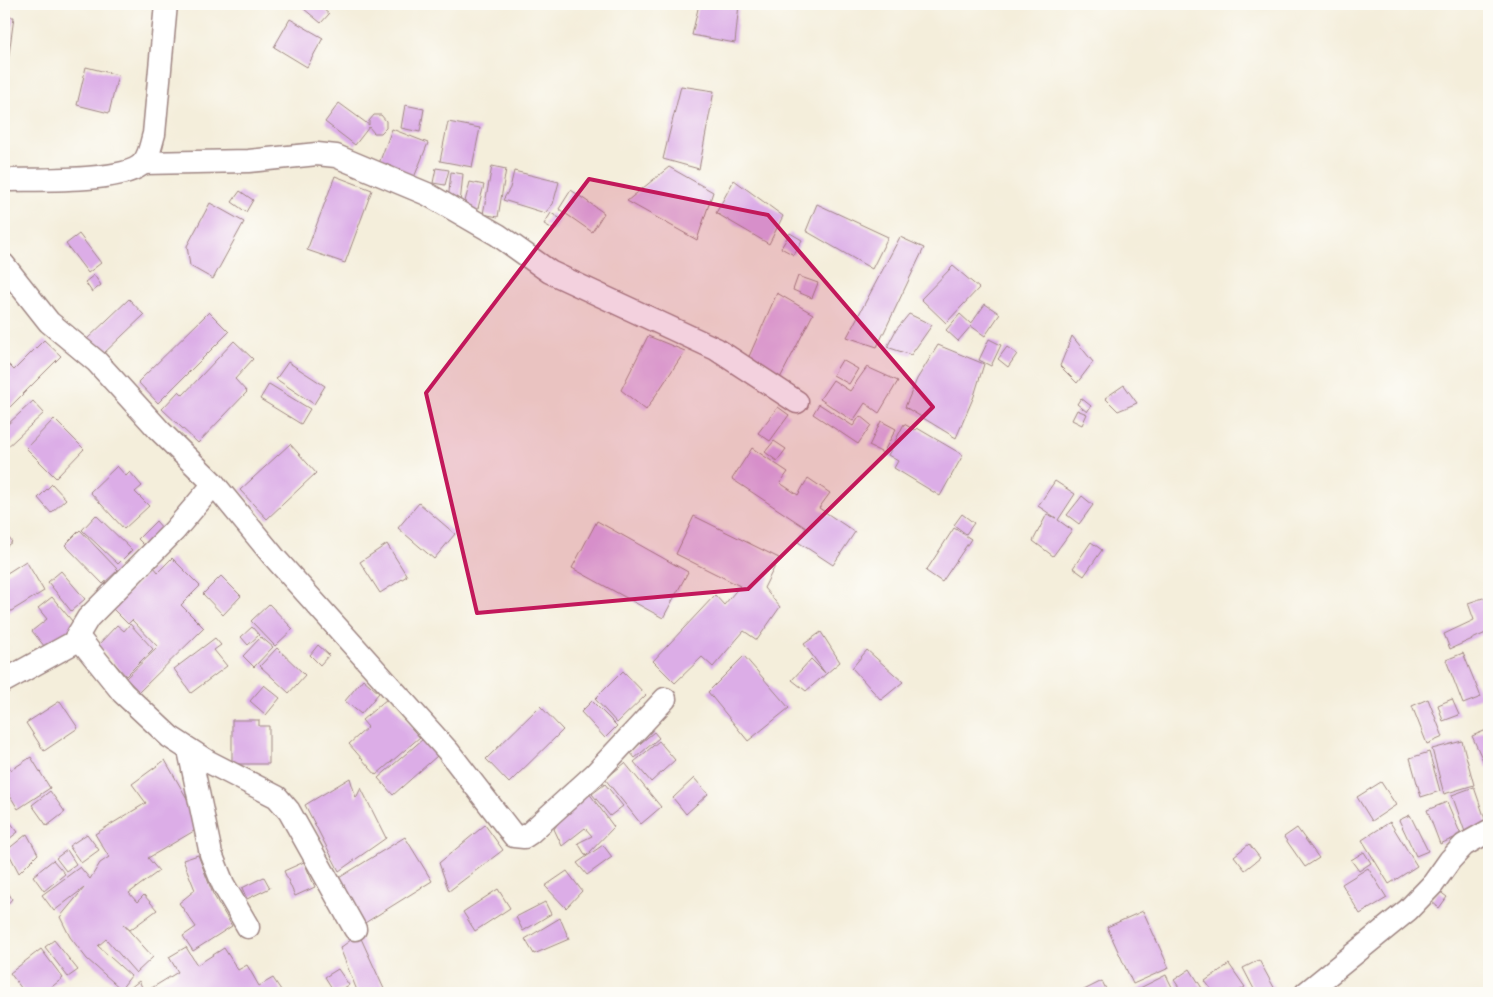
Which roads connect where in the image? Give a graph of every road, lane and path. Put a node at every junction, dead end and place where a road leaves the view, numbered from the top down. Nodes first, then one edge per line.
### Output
1 (166, 4) edge
2 (143, 163) junction
3 (4, 180) edge
4 (4, 264) edge
5 (797, 402) dead end
6 (214, 484) junction
7 (78, 637) junction
8 (4, 681) edge
9 (665, 699) dead end
10 (189, 750) junction
11 (1489, 831) edge
12 (248, 927) dead end
13 (355, 929) dead end
14 (1306, 993) edge

1 - 2 street
2 - 3 street
2 - 5 street
4 - 6 street
6 - 7 street
6 - 9 street
7 - 8 street
7 - 10 street
10 - 12 street
10 - 13 street
11 - 14 street

